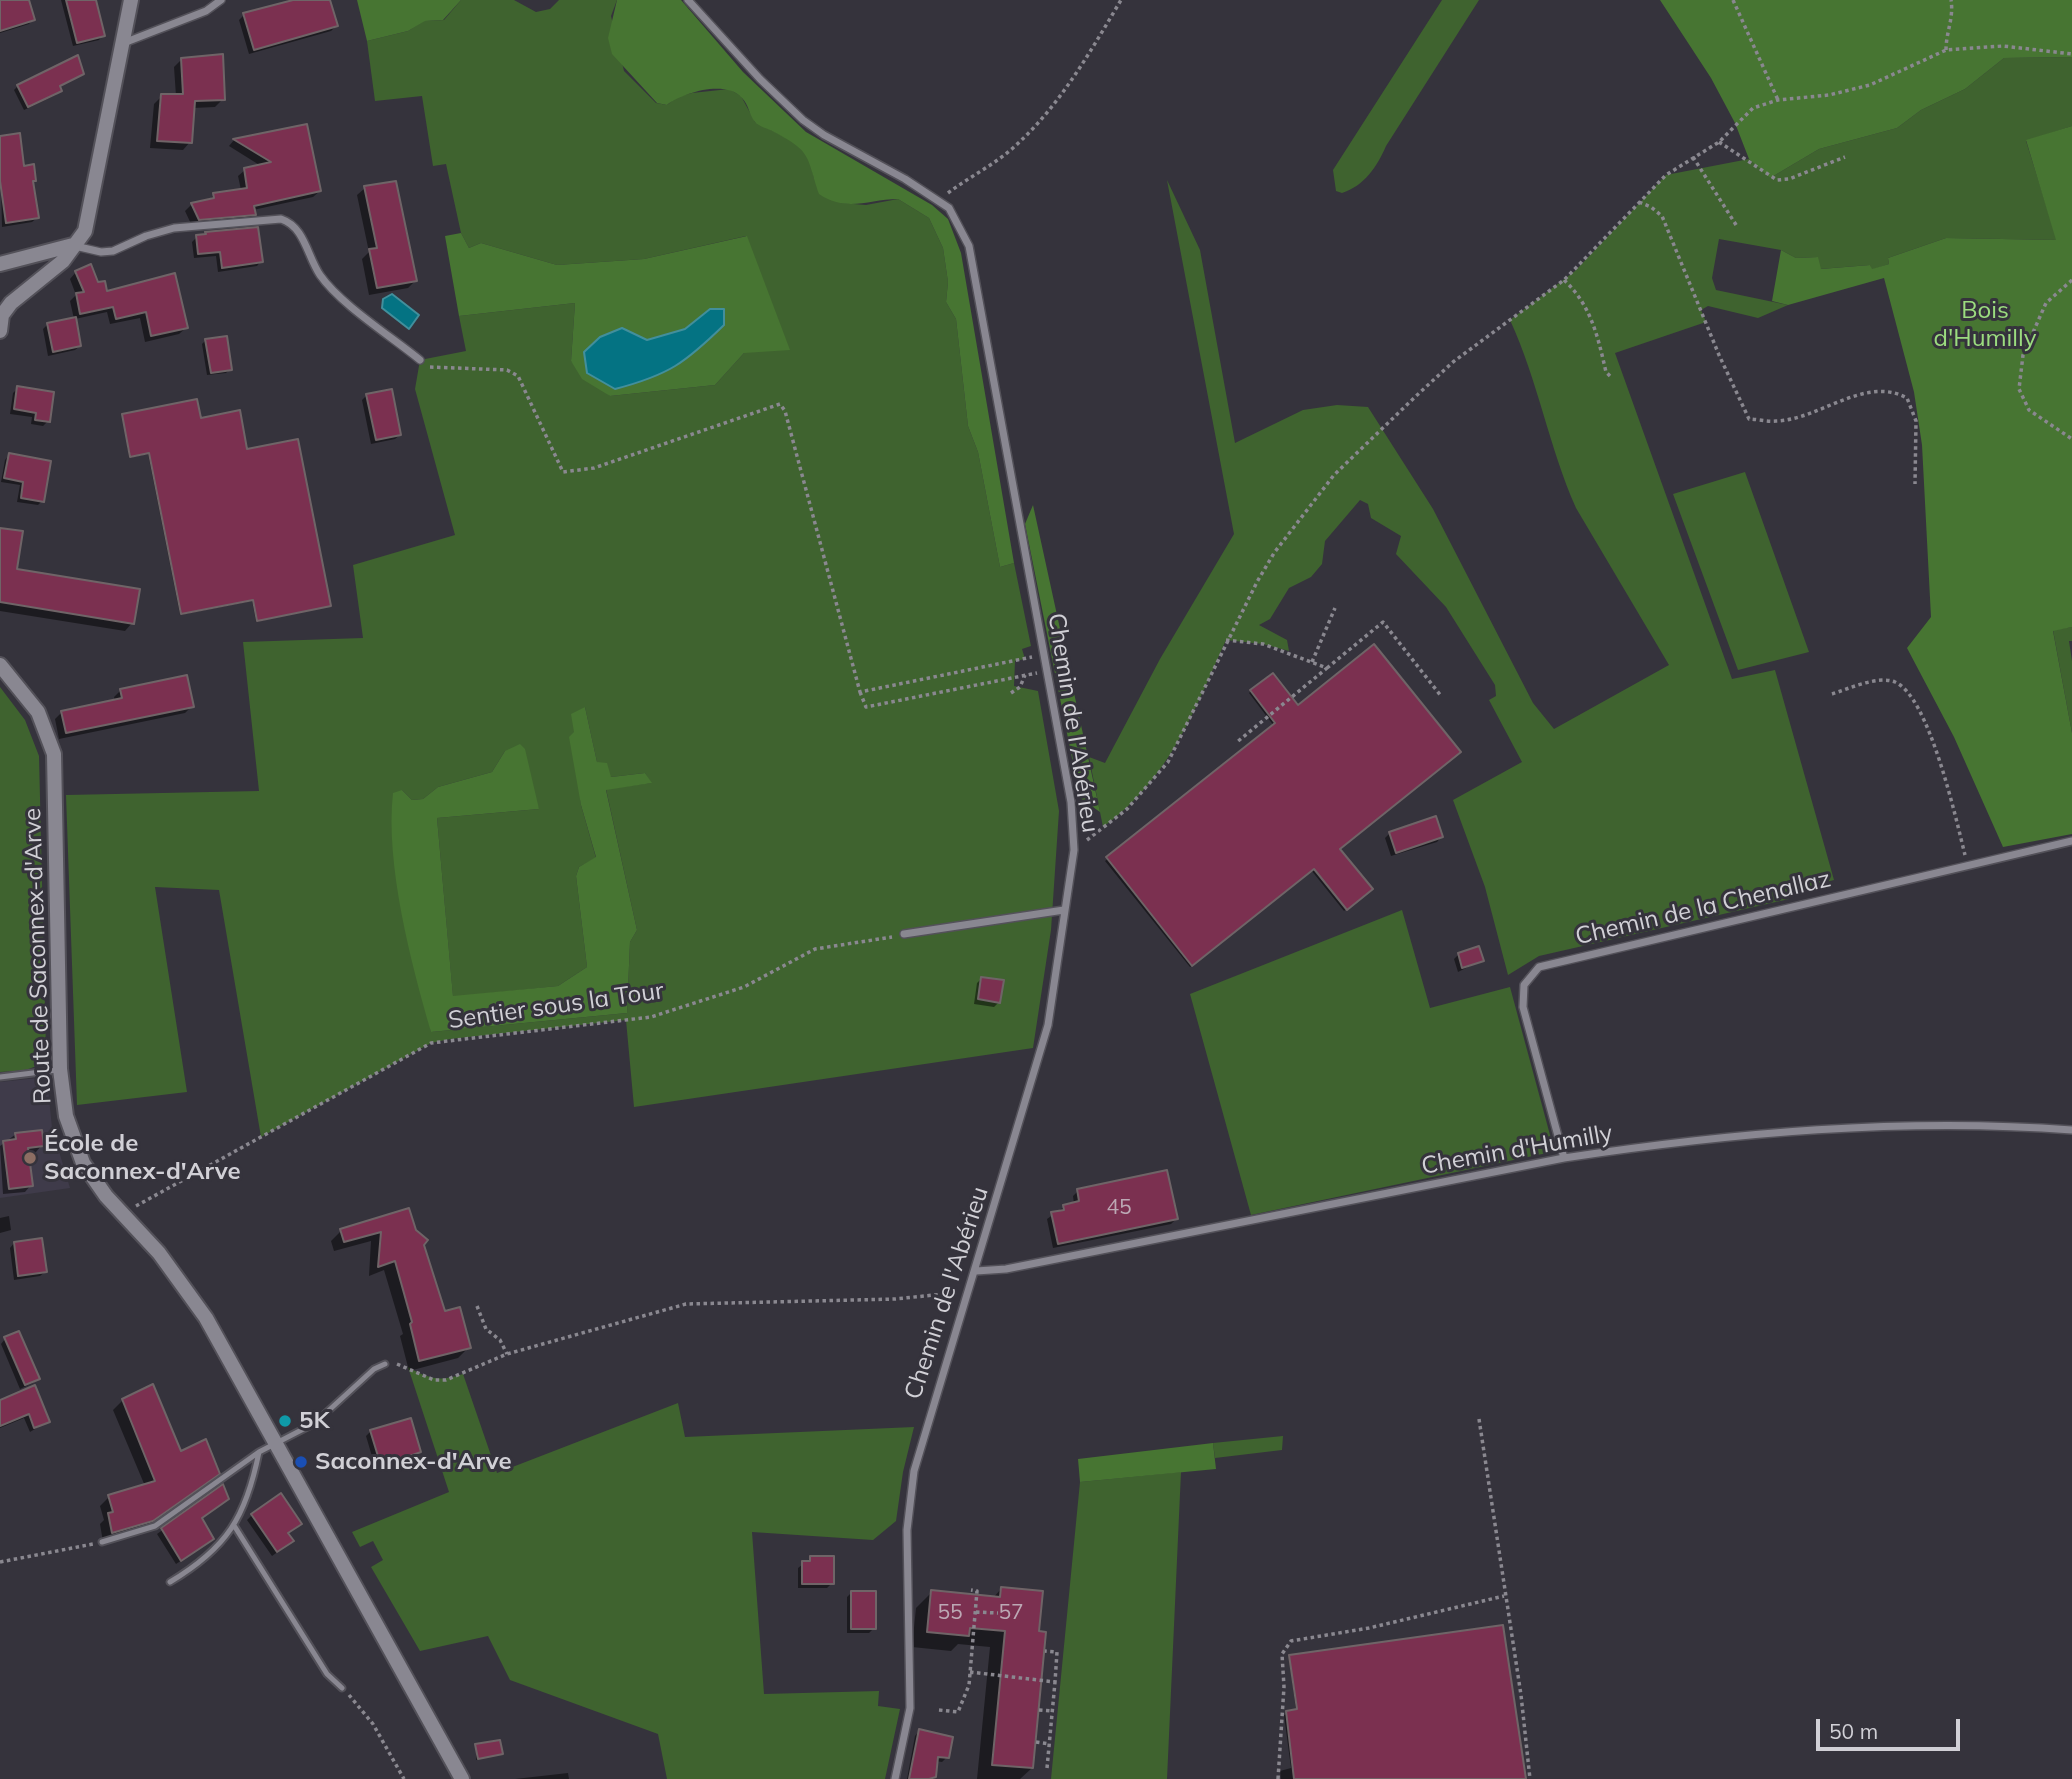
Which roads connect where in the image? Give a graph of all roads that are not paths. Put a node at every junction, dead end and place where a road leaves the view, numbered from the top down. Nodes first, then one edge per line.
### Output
1 (131, 0) edge
2 (222, 0) edge
3 (688, 0) edge
4 (121, 44) junction
5 (74, 245) junction
6 (0, 264) edge
7 (0, 297) edge
8 (2, 314) junction
9 (0, 331) edge
10 (420, 360) road end
11 (0, 665) edge
12 (2072, 841) edge
13 (1064, 911) junction
14 (904, 934) road end
15 (60, 1069) junction
16 (0, 1077) edge
17 (2072, 1130) edge
18 (1564, 1158) junction
19 (976, 1271) junction
20 (384, 1364) road end
21 (276, 1445) junction
22 (259, 1452) junction
23 (235, 1527) junction
24 (102, 1542) road end
25 (170, 1582) dead end
26 (342, 1688) road end
27 (462, 1779) edge
28 (895, 1779) edge

1 - 4 street
2 - 4 street
3 - 13 street, Chemin de l'Abérieu
4 - 5 street
5 - 6 street
5 - 8 street
5 - 10 street
7 - 8 street
8 - 9 street
11 - 15 street, Route de Saconnex-d'Arve
12 - 18 street, Chemin de la Chenallaz
13 - 14 street
13 - 19 street, Chemin de l'Abérieu
15 - 16 lane
15 - 21 street, Route de Saconnex-d'Arve
17 - 18 street, Chemin d'Humilly
18 - 19 street, Chemin d'Humilly
19 - 28 street, Chemin de l'Abérieu
20 - 21 lane
21 - 22 lane
21 - 27 street, Route de Saconnex-d'Arve
22 - 23 lane
22 - 24 lane
23 - 25 lane
23 - 26 lane

